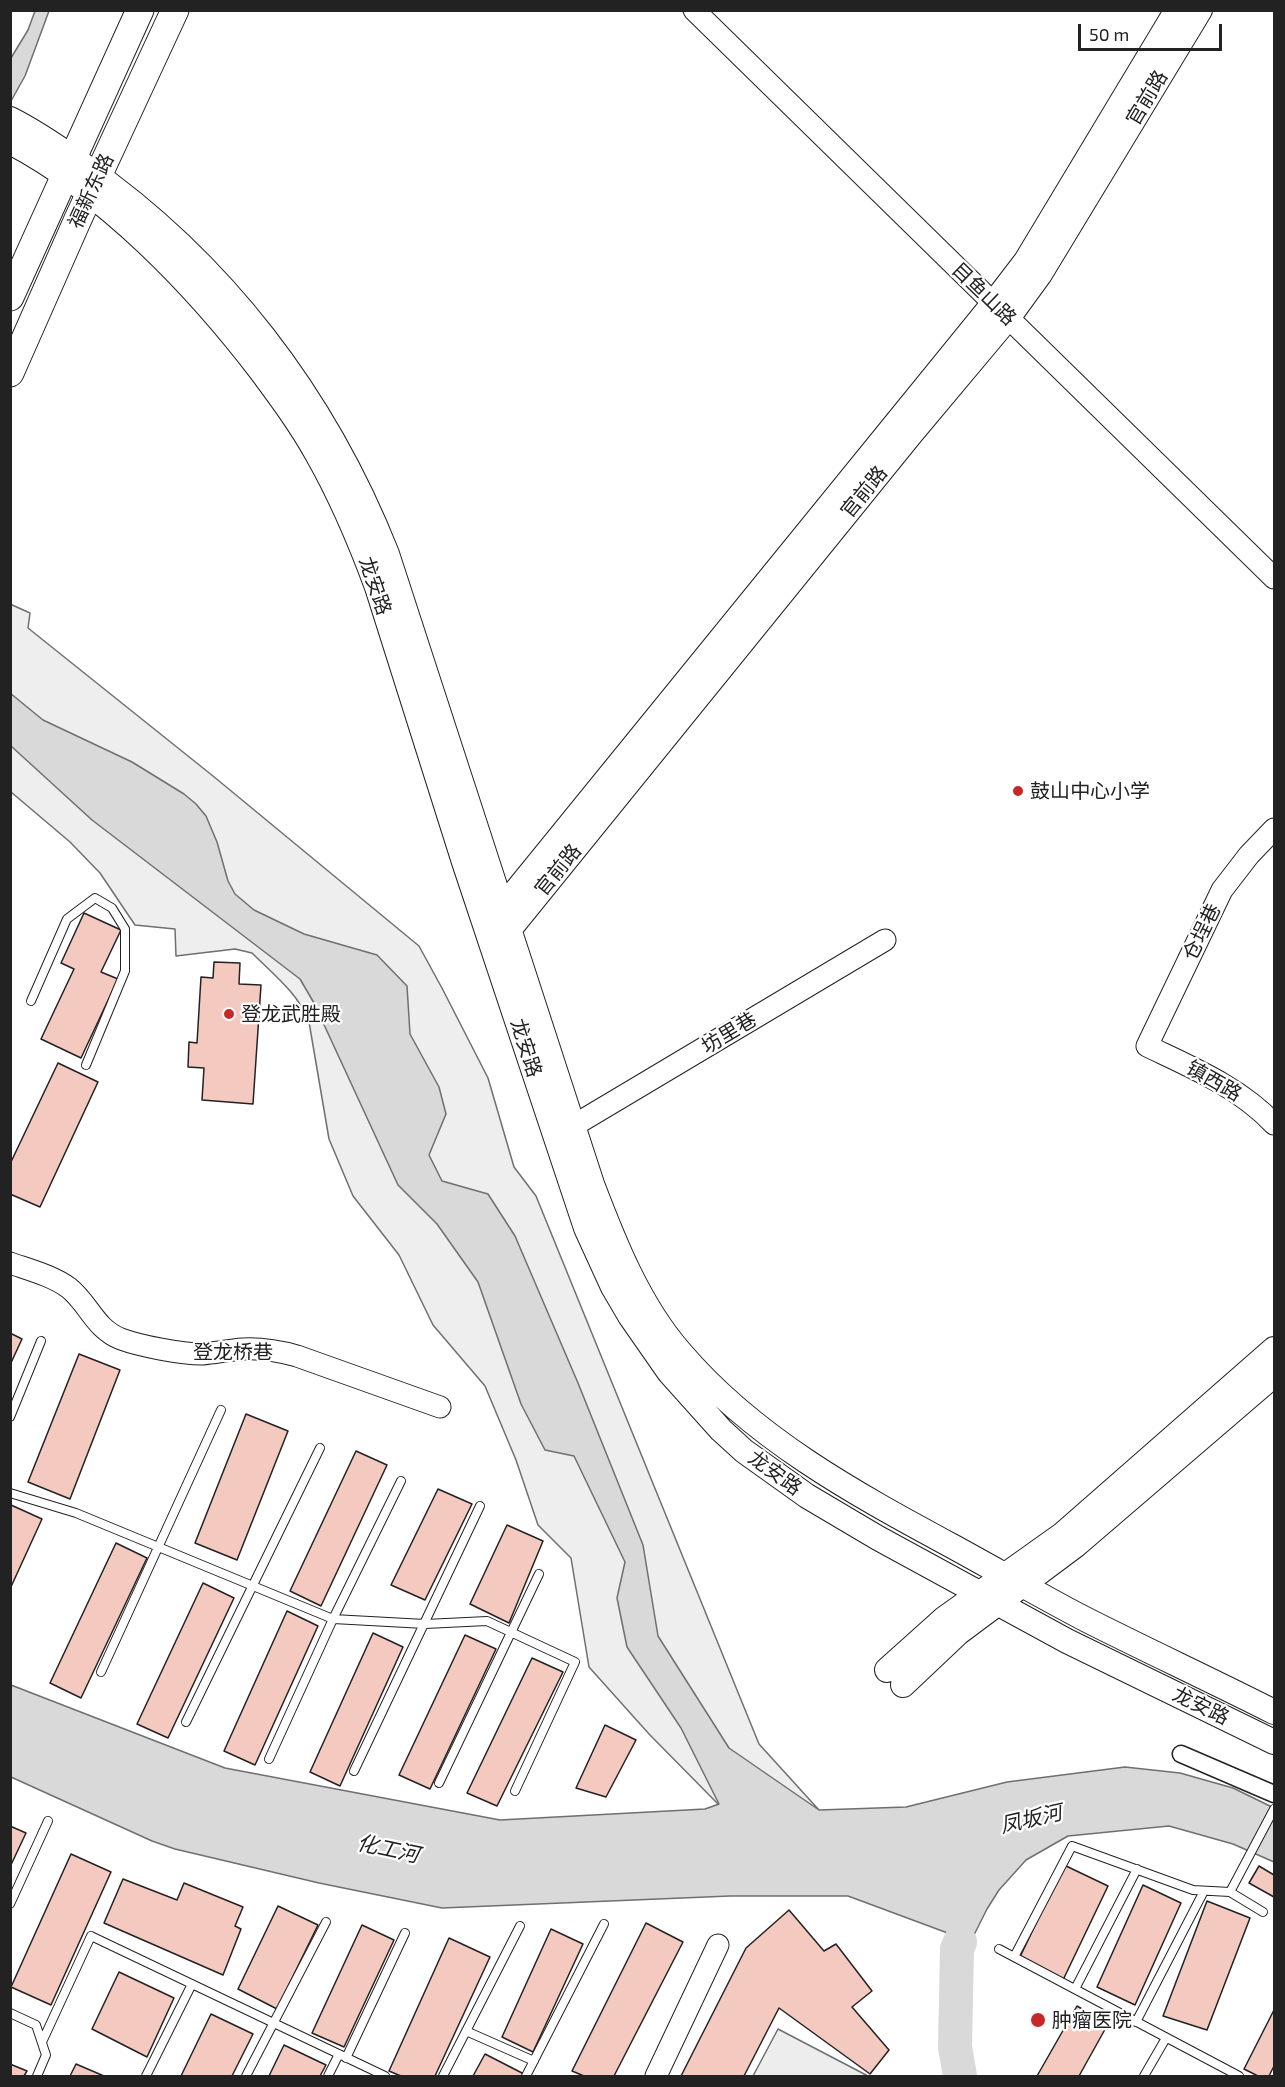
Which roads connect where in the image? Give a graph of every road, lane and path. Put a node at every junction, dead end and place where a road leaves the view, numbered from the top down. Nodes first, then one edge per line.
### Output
1 (140, 10) edge
2 (175, 10) edge
3 (694, 10) edge
4 (1177, 10) edge
5 (1200, 10) edge
6 (10, 119) edge
7 (10, 142) edge
8 (68, 167) junction
9 (94, 186) junction
10 (10, 297) edge
11 (1001, 311) junction
12 (10, 374) edge
13 (1275, 578) edge
14 (1275, 830) edge
15 (497, 929) junction
16 (885, 940) dead end
17 (31, 1001) dead end
18 (1147, 1046) joint
19 (86, 1065) dead end
20 (1275, 1124) edge
21 (573, 1126) junction
22 (10, 1263) edge
23 (41, 1341) dead end
24 (1275, 1349) edge
25 (1275, 1375) edge
26 (440, 1407) dead end
27 (221, 1410) dead end
28 (10, 1417) edge
29 (320, 1448) dead end
30 (401, 1480) dead end
31 (10, 1493) edge
32 (480, 1506) dead end
33 (158, 1547) junction
34 (539, 1574) dead end
35 (1014, 1580) junction
36 (253, 1586) junction
37 (989, 1598) junction
38 (333, 1619) junction
39 (425, 1624) junction
40 (511, 1632) junction
41 (102, 1672) dead end
42 (895, 1678) dead end
43 (1275, 1712) edge
44 (186, 1722) dead end
45 (1275, 1742) edge
46 (1181, 1754) dead end
47 (269, 1759) dead end
48 (354, 1771) dead end
49 (439, 1784) dead end
50 (515, 1791) dead end
51 (1275, 1794) edge
52 (1275, 1809) edge
53 (48, 1821) dead end
54 (1137, 1869) junction
55 (1204, 1891) junction
56 (1230, 1892) junction
57 (10, 1904) edge
58 (1263, 1912) dead end
59 (326, 1922) dead end
60 (604, 1924) dead end
61 (520, 1926) dead end
62 (405, 1933) dead end
63 (718, 1945) dead end
64 (999, 1949) dead end
65 (1014, 1957) junction
66 (192, 1984) junction
67 (1075, 1989) junction
68 (10, 2013) edge
69 (1136, 2022) junction
70 (275, 2024) junction
71 (466, 2031) junction
72 (1166, 2038) junction
73 (42, 2042) junction
74 (342, 2056) junction
75 (534, 2061) junction
76 (37, 2076) edge
77 (146, 2076) edge
78 (246, 2076) edge
79 (327, 2076) edge
80 (385, 2076) edge
81 (443, 2076) edge
82 (526, 2076) edge
83 (656, 2076) edge
84 (1144, 2076) edge
85 (1239, 2076) edge

1 - 8 main road, 福新东路
2 - 9 main road, 福新东路
3 - 11 street, 目鱼山路
4 - 11 main road, 官前路
5 - 11 main road, 官前路
6 - 8 main road, 龙安路
7 - 8 main road, 龙安路
8 - 9 main road, 龙安路
8 - 10 main road, 福新东路
9 - 12 main road, 福新东路
9 - 15 main road, 龙安路
11 - 13 street, 目鱼山路
11 - 15 main road, 官前路
14 - 18 street, 仓埕巷
15 - 21 main road, 龙安路
15 - 37 main road, 龙安路
16 - 21 street, 坊里巷
17 - 19 lane
18 - 20 street, 镇西路
21 - 35 main road, 龙安路
22 - 26 street, 登龙桥巷
23 - 28 lane
24 - 35 main road
25 - 35 main road
27 - 33 lane
29 - 36 lane
30 - 38 lane
31 - 33 lane
32 - 39 lane
33 - 36 lane
33 - 41 lane
34 - 40 lane
35 - 37 main road
35 - 43 main road, 龙安路
36 - 38 lane
36 - 44 lane
37 - 42 main road
37 - 45 main road, 龙安路
38 - 39 lane
38 - 47 lane
39 - 40 lane
39 - 48 lane
40 - 49 lane
40 - 50 lane
46 - 51 street
52 - 56 lane
53 - 57 lane
54 - 55 lane
54 - 65 lane
54 - 67 lane
55 - 56 lane
55 - 69 lane
56 - 58 lane
59 - 70 lane
60 - 75 lane
61 - 71 lane
62 - 74 lane
63 - 83 street
64 - 65 lane
65 - 67 lane
66 - 70 lane
66 - 73 lane
66 - 77 lane
67 - 69 lane
68 - 73 lane
69 - 72 lane
70 - 74 lane
70 - 78 lane
71 - 75 lane
71 - 81 lane
72 - 84 lane
72 - 85 lane
73 - 76 lane
74 - 79 lane
74 - 80 lane
75 - 82 lane

